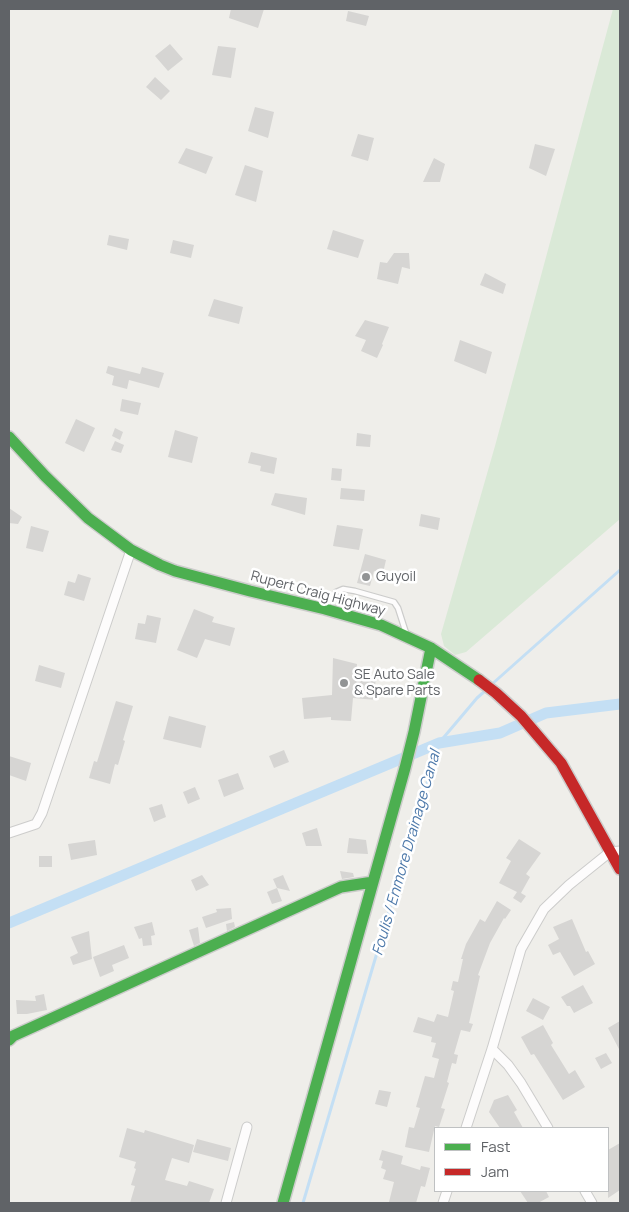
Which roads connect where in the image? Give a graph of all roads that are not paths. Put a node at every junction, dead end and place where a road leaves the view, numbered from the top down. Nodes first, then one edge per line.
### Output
1 (9, 436) edge
2 (131, 550) junction
3 (324, 608) junction
4 (407, 637) junction
5 (431, 648) junction
6 (9, 833) edge
7 (615, 852) edge
8 (620, 869) edge
9 (373, 882) junction
10 (9, 1040) edge
11 (492, 1049) junction
12 (247, 1127) dead end
13 (466, 1127) edge
14 (547, 1127) edge
15 (586, 1192) edge
16 (226, 1203) edge
17 (283, 1203) edge
18 (592, 1203) edge

1 - 2 street, Rupert Craig Highway
2 - 3 street, Rupert Craig Highway
2 - 6 street
3 - 4 street, Rupert Craig Highway
3 - 4 lane
4 - 5 street, Rupert Craig Highway
5 - 7 street, Rupert Craig Highway
5 - 9 street
7 - 8 street, Rupert Craig Highway
7 - 11 street
9 - 10 street
9 - 17 street
11 - 13 street
11 - 14 street
12 - 16 street
15 - 18 street

